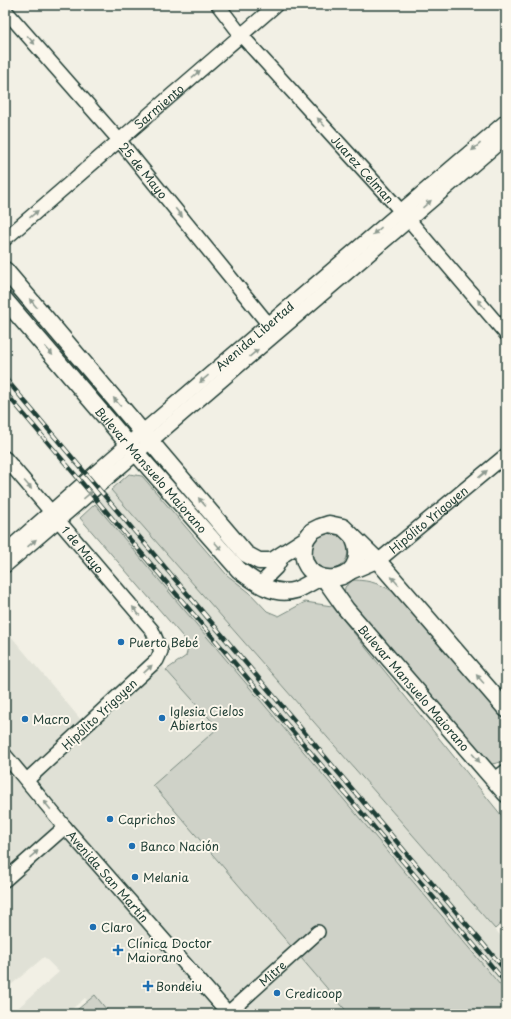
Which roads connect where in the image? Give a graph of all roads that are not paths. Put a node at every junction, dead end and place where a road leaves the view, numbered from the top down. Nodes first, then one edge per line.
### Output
1 (218, 5) edge
2 (276, 5) edge
3 (5, 10) edge
4 (242, 35) junction
5 (506, 121) edge
6 (506, 137) edge
7 (119, 140) junction
8 (405, 215) junction
9 (5, 239) edge
10 (5, 270) edge
11 (5, 300) edge
12 (273, 329) junction
13 (506, 334) edge
14 (146, 437) junction
15 (132, 449) junction
16 (506, 455) edge
17 (5, 458) edge
18 (55, 516) junction
19 (353, 537) junction
20 (306, 539) junction
21 (5, 552) edge
22 (284, 554) junction
23 (378, 561) junction
24 (5, 566) edge
25 (345, 574) junction
26 (323, 578) junction
27 (259, 585) junction
28 (295, 590) junction
29 (340, 600) junction
30 (158, 643) joint
31 (506, 709) edge
32 (5, 755) edge
33 (500, 775) edge
34 (27, 780) junction
35 (506, 794) edge
36 (65, 827) junction
37 (5, 880) edge
38 (318, 932) dead end
39 (228, 1014) edge

1 - 4 street, Juarez Celman
2 - 4 street, Sarmiento
3 -> 7 street, 25 de Mayo
7 -> 4 street, Sarmiento
8 -> 4 street, Juarez Celman
5 -> 8 street, Avenida Libertad
8 -> 6 street, Avenida Libertad
9 -> 7 street, Sarmiento
7 -> 12 street, 25 de Mayo
8 - 12 street, Avenida Libertad
13 -> 8 street, Juarez Celman
14 -> 10 main road, Bulevar Mansuelo Maiorano
11 -> 15 main road, Bulevar Mansuelo Maiorano
12 - 14 street, Avenida Libertad
14 - 15 street, Avenida Libertad
22 -> 14 main road, Bulevar Mansuelo Maiorano
15 - 18 street, Avenida Libertad
15 -> 27 main road, Bulevar Mansuelo Maiorano
23 -> 16 street, Hipólito Yrigoyen
17 -> 18 street, 1 de Mayo
18 - 21 street, Avenida Libertad
24 -> 18 street, Avenida Libertad
30 -> 18 street, 1 de Mayo
19 - 20 main road, Bulevar Mansuelo Maiorano
19 - 23 main road, Bulevar Mansuelo Maiorano
19 - 25 main road
20 - 22 main road, Bulevar Mansuelo Maiorano
20 - 26 main road, Bulevar Mansuelo Maiorano
22 - 27 street
23 - 25 street, Hipólito Yrigoyen
31 -> 23 main road, Bulevar Mansuelo Maiorano
25 - 26 main road, Bulevar Mansuelo Maiorano
26 - 28 main road, Bulevar Mansuelo Maiorano
26 - 29 main road, Bulevar Mansuelo Maiorano
27 - 28 main road, Bulevar Mansuelo Maiorano
28 - 29 main road
29 -> 33 main road, Bulevar Mansuelo Maiorano
34 -> 30 street, Hipólito Yrigoyen
32 - 34 street, Avenida San Martín
33 - 35 main road, Bulevar Mansuelo Maiorano
36 -> 34 street, Avenida San Martín
37 -> 36 street
36 - 39 street, Avenida San Martín
38 - 39 street, Mitre

